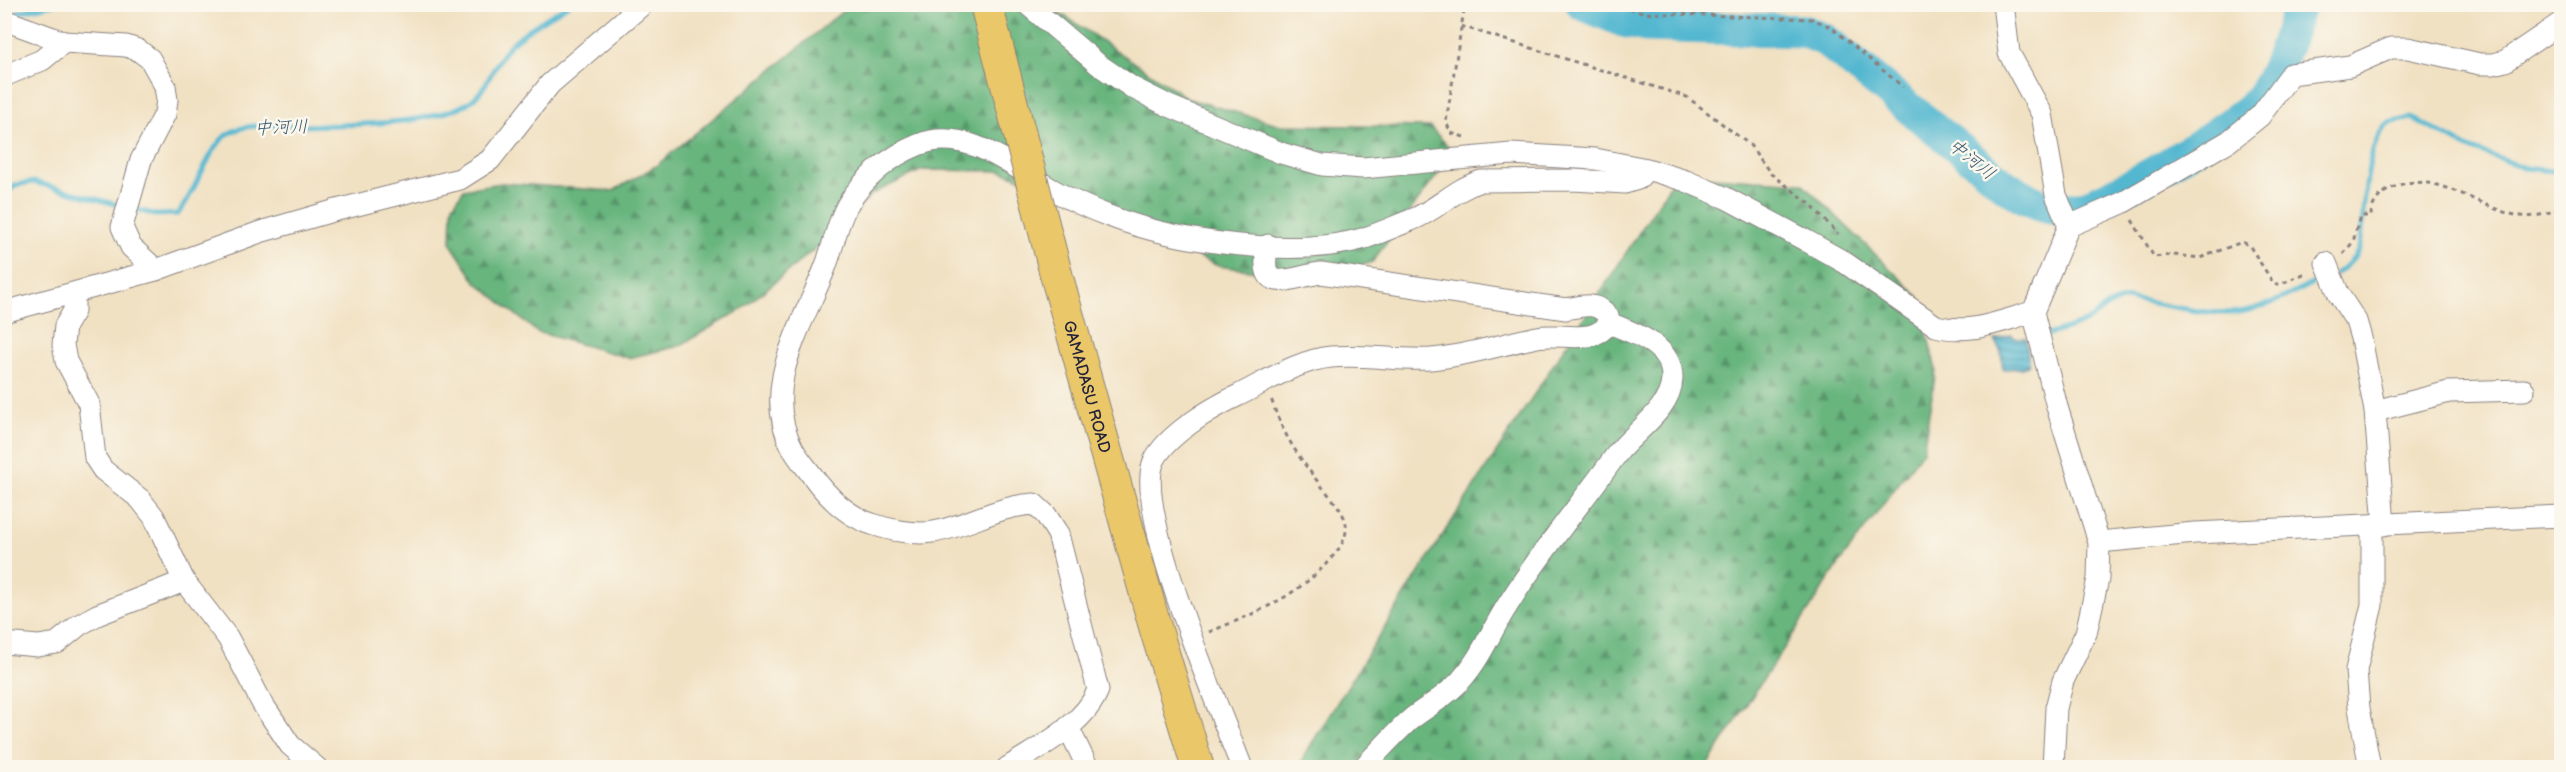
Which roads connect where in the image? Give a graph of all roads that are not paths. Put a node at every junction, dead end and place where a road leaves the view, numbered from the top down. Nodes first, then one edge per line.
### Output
1 (643, 4) edge
2 (986, 4) edge
3 (1027, 4) edge
4 (2003, 4) edge
5 (4, 20) edge
6 (2562, 22) edge
7 (64, 42) junction
8 (4, 76) edge
9 (1647, 169) junction
10 (2066, 221) junction
11 (1268, 245) junction
12 (156, 270) junction
13 (2329, 271) road end
14 (74, 294) junction
15 (4, 312) edge
16 (2033, 312) junction
17 (1609, 323) junction
18 (2524, 390) dead end
19 (2375, 411) junction
20 (2562, 516) edge
21 (2378, 525) junction
22 (2099, 542) junction
23 (184, 581) junction
24 (4, 643) edge
25 (1068, 727) junction
26 (317, 768) edge
27 (1007, 768) edge
28 (1088, 768) edge
29 (1198, 768) edge
30 (1242, 768) edge
31 (1363, 768) edge
32 (2053, 768) edge
33 (2370, 768) edge

1 - 12 street
2 - 29 highway, GAMADASU ROAD, bridge
3 - 9 street
4 - 10 street
5 - 7 street
6 - 10 street
7 - 8 street
7 - 12 street
9 - 11 street
9 - 16 street
10 - 16 street
11 - 17 street
11 - 25 street
12 - 14 street
13 - 19 street
14 - 15 street
14 - 23 street
16 - 22 street
17 - 30 street
17 - 31 street
18 - 19 street
19 - 21 street
20 - 21 street
21 - 22 street
21 - 33 street
22 - 32 street
23 - 24 street
23 - 26 street
25 - 27 street
25 - 28 street

